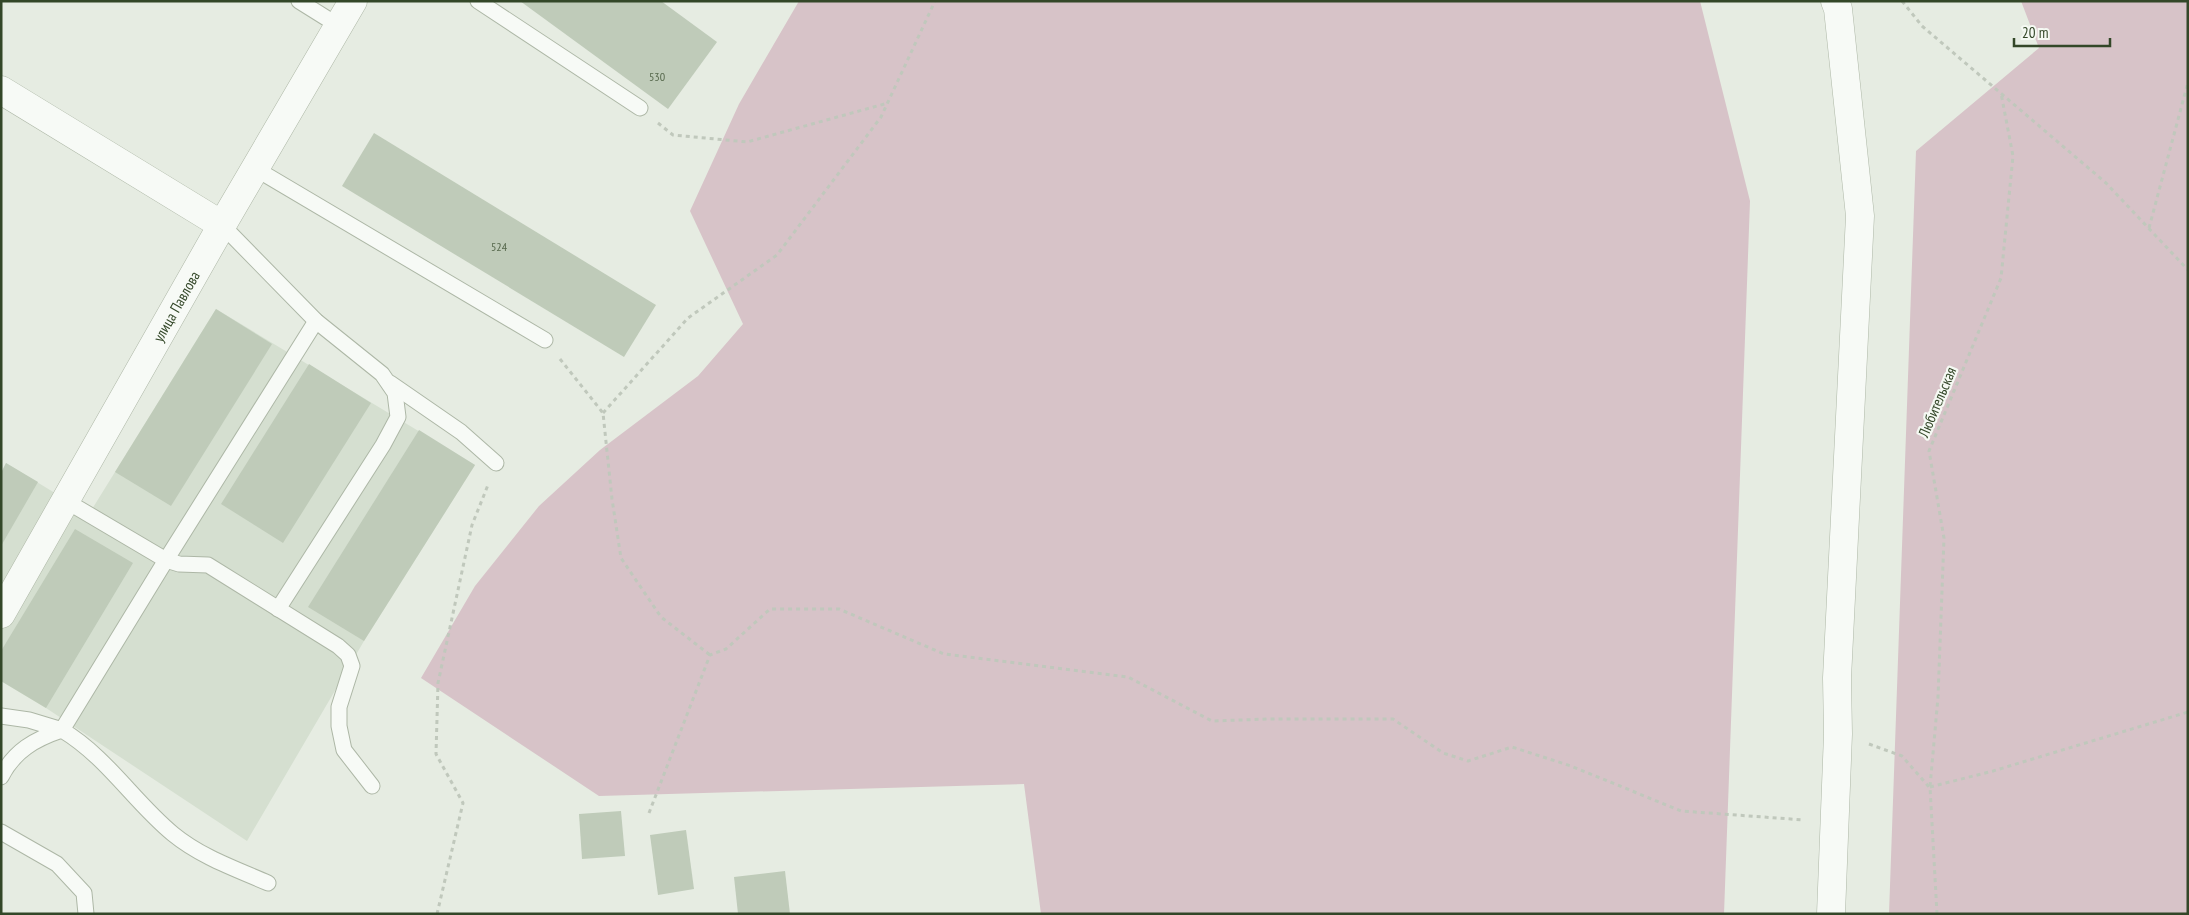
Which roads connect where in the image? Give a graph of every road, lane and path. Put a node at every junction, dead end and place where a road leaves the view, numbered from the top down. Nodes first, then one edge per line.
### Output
1 (300, 1) edge
2 (353, 1) edge
3 (478, 1) edge
4 (935, 1) edge
5 (1835, 1) edge
6 (1902, 1) edge
7 (1907, 1) edge
8 (1907, 10) junction
9 (339, 26) junction
10 (2188, 82) edge
11 (1, 90) edge
12 (2001, 93) junction
13 (888, 103) junction
14 (640, 108) joint
15 (256, 169) junction
16 (222, 225) junction
17 (2149, 228) junction
18 (2188, 270) edge
19 (316, 321) junction
20 (545, 340) joint
21 (386, 380) junction
22 (603, 413) junction
23 (496, 463) joint
24 (66, 501) junction
25 (166, 560) junction
26 (278, 610) junction
27 (1, 614) edge
28 (710, 655) junction
29 (2188, 712) edge
30 (1, 716) edge
31 (62, 730) junction
32 (1838, 734) junction
33 (1, 777) edge
34 (372, 786) dead end
35 (1930, 787) junction
36 (649, 813) dead end
37 (1835, 822) junction
38 (1, 832) edge
39 (268, 883) dead end
40 (86, 914) edge
41 (437, 914) edge
42 (1831, 914) edge
43 (1936, 914) edge

1 - 9 lane
2 - 9 street, улица Павлова
3 - 14 lane
4 - 13 path
5 - 32 street
6 - 8 path
7 - 8 path
8 - 12 path
9 - 15 street, улица Павлова
10 - 17 path
11 - 16 street
12 - 17 path
12 - 35 path, Любительская
13 - 14 path
13 - 22 path
15 - 16 street, улица Павлова
15 - 20 lane
16 - 19 lane
16 - 24 street, улица Павлова
17 - 18 path
19 - 21 lane
19 - 25 lane
20 - 22 path
21 - 23 lane
21 - 26 lane
22 - 28 path
23 - 41 path
24 - 25 lane
24 - 27 street, улица Павлова
25 - 26 lane
25 - 31 lane
26 - 34 lane
28 - 36 path
28 - 37 path
29 - 35 path
30 - 31 lane
31 - 33 lane
31 - 39 lane
32 - 35 path
32 - 37 street
35 - 43 path, Любительская
37 - 42 street
38 - 40 lane

